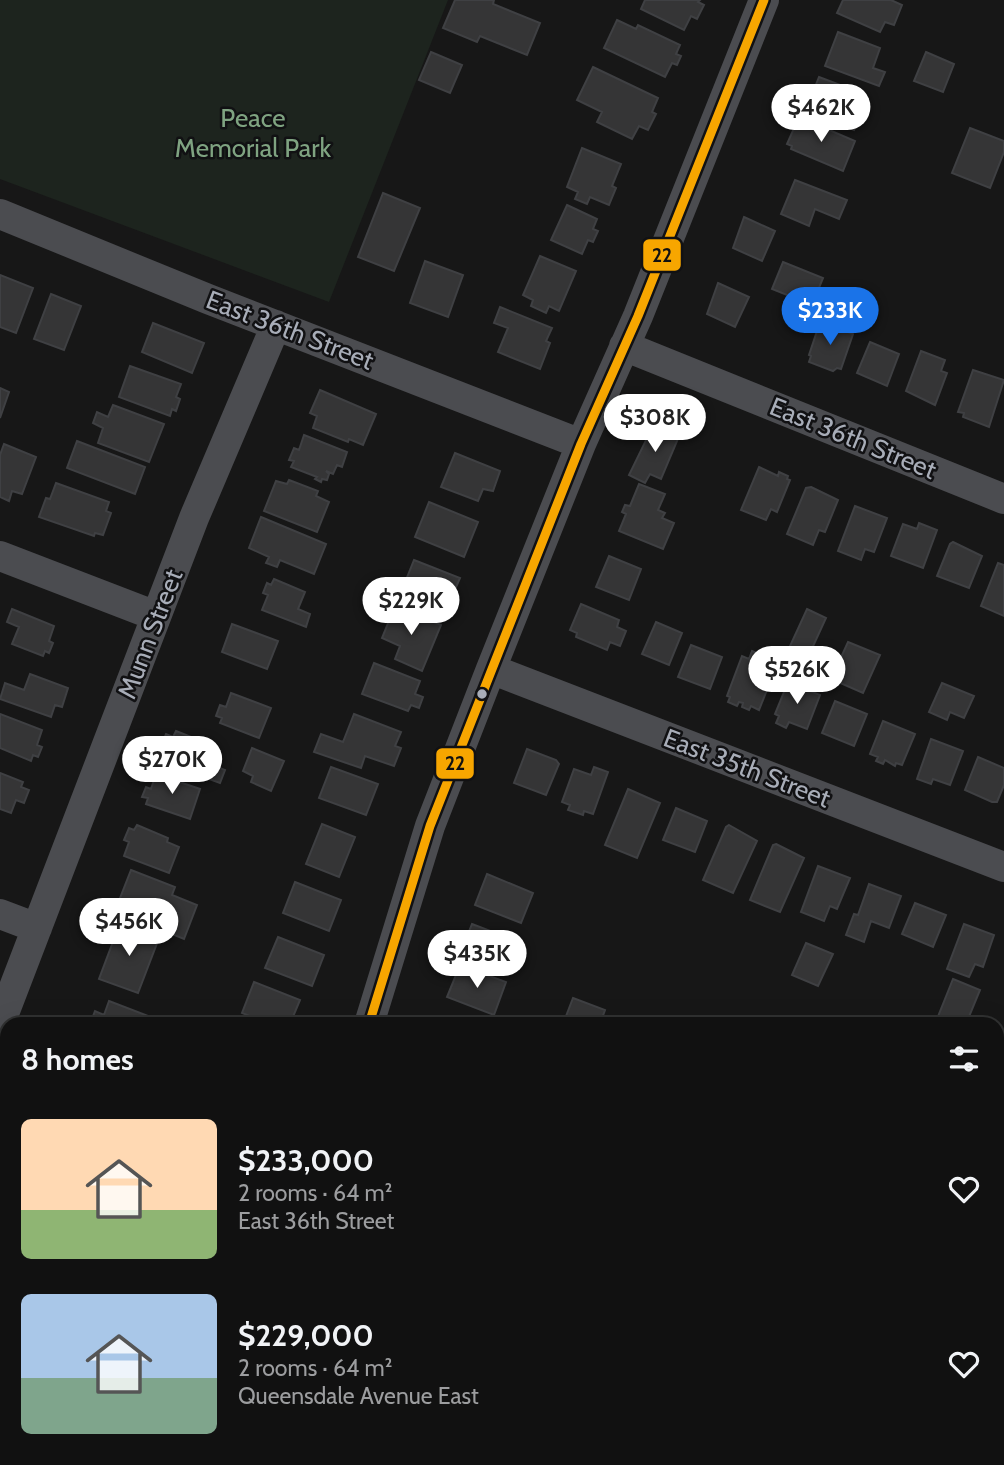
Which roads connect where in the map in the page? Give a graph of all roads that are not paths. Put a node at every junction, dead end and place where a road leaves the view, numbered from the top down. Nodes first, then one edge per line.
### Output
1 (764, 0) edge
2 (0, 214) edge
3 (276, 325) junction
4 (624, 346) junction
5 (582, 444) junction
6 (1004, 499) edge
7 (0, 556) edge
8 (156, 616) junction
9 (491, 669) junction
10 (1004, 867) edge
11 (0, 914) edge
12 (37, 928) junction
13 (3, 1017) edge
14 (374, 1017) edge

1 - 4 street
2 - 3 street, East 36th Street
3 - 5 street, East 36th Street
3 - 8 street, Munn Street
4 - 5 street
4 - 6 street, East 36th Street
5 - 9 street
7 - 8 street
8 - 12 street, Munn Street
9 - 10 street, East 35th Street
9 - 14 street
11 - 12 street
12 - 13 street, Munn Street

